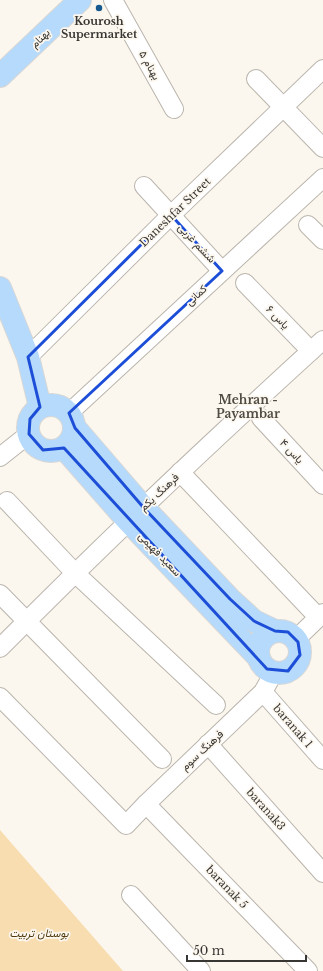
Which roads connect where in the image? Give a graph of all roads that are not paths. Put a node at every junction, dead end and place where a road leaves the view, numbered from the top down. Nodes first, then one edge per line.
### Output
1 (113, 0) edge
2 (77, 1) edge
3 (323, 69) edge
4 (0, 76) edge
5 (256, 80) dead end
6 (283, 107) junction
7 (174, 109) dead end
8 (323, 148) edge
9 (323, 178) edge
10 (144, 186) dead end
11 (171, 215) junction
12 (308, 225) dead end
13 (323, 240) edge
14 (222, 271) junction
15 (245, 283) dead end
16 (0, 288) edge
17 (317, 346) edge
18 (28, 357) junction
19 (40, 407) junction
20 (261, 418) dead end
21 (72, 421) junction
22 (29, 434) junction
23 (64, 448) junction
24 (0, 457) edge
25 (180, 472) junction
26 (323, 484) edge
27 (7, 502) dead end
28 (136, 514) junction
29 (75, 573) junction
30 (0, 594) edge
31 (321, 615) edge
32 (27, 621) junction
33 (275, 631) junction
34 (296, 639) junction
35 (0, 648) edge
36 (266, 665) junction
37 (263, 692) junction
38 (0, 697) edge
39 (216, 705) dead end
40 (208, 744) junction
41 (162, 759) dead end
42 (323, 760) edge
43 (146, 804) junction
44 (323, 873) edge
45 (131, 895) dead end
46 (201, 971) edge
47 (308, 971) edge

1 - 7 street, بهنام ۵
2 - 4 main road, بهنام
3 - 6 street, Daneshfar Street
5 - 6 street
6 - 8 street
6 - 11 street, Daneshfar Street
9 - 14 street, کمانی
10 - 11 street, ششم غربی
11 - 14 street, ششم غربی
11 - 18 street, Daneshfar Street
12 - 13 street
14 - 21 street, کمانی
15 - 17 street, یاس ۶
16 - 18 main road
17 - 25 street, فرهنگ یکم
18 - 19 main road
19 - 21 main road
19 - 22 main road
20 - 26 street, یاس ۴
21 - 23 main road
21 - 28 main road, سعید فهیمی
22 - 23 main road
22 - 24 street
23 - 28 main road, سعید فهیمی
25 - 28 street, فرهنگ یکم
25 - 31 street
27 - 29 street
28 - 29 street, فرهنگ یکم
28 - 33 main road, سعید فهیمی
28 - 36 main road, سعید فهیمی
29 - 32 street, فرهنگ یکم
29 - 39 street
30 - 32 street
31 - 34 street
32 - 35 street, فرهنگ یکم
32 - 41 street
33 - 34 main road
33 - 36 main road
34 - 36 main road
36 - 37 street, فرهنگ سوم
37 - 40 street, فرهنگ سوم
37 - 42 street, baranak 1
38 - 43 street, فرهنگ سوم
40 - 43 street, فرهنگ سوم
40 - 44 street, baranak3
43 - 47 street, baranak 5
45 - 46 street

